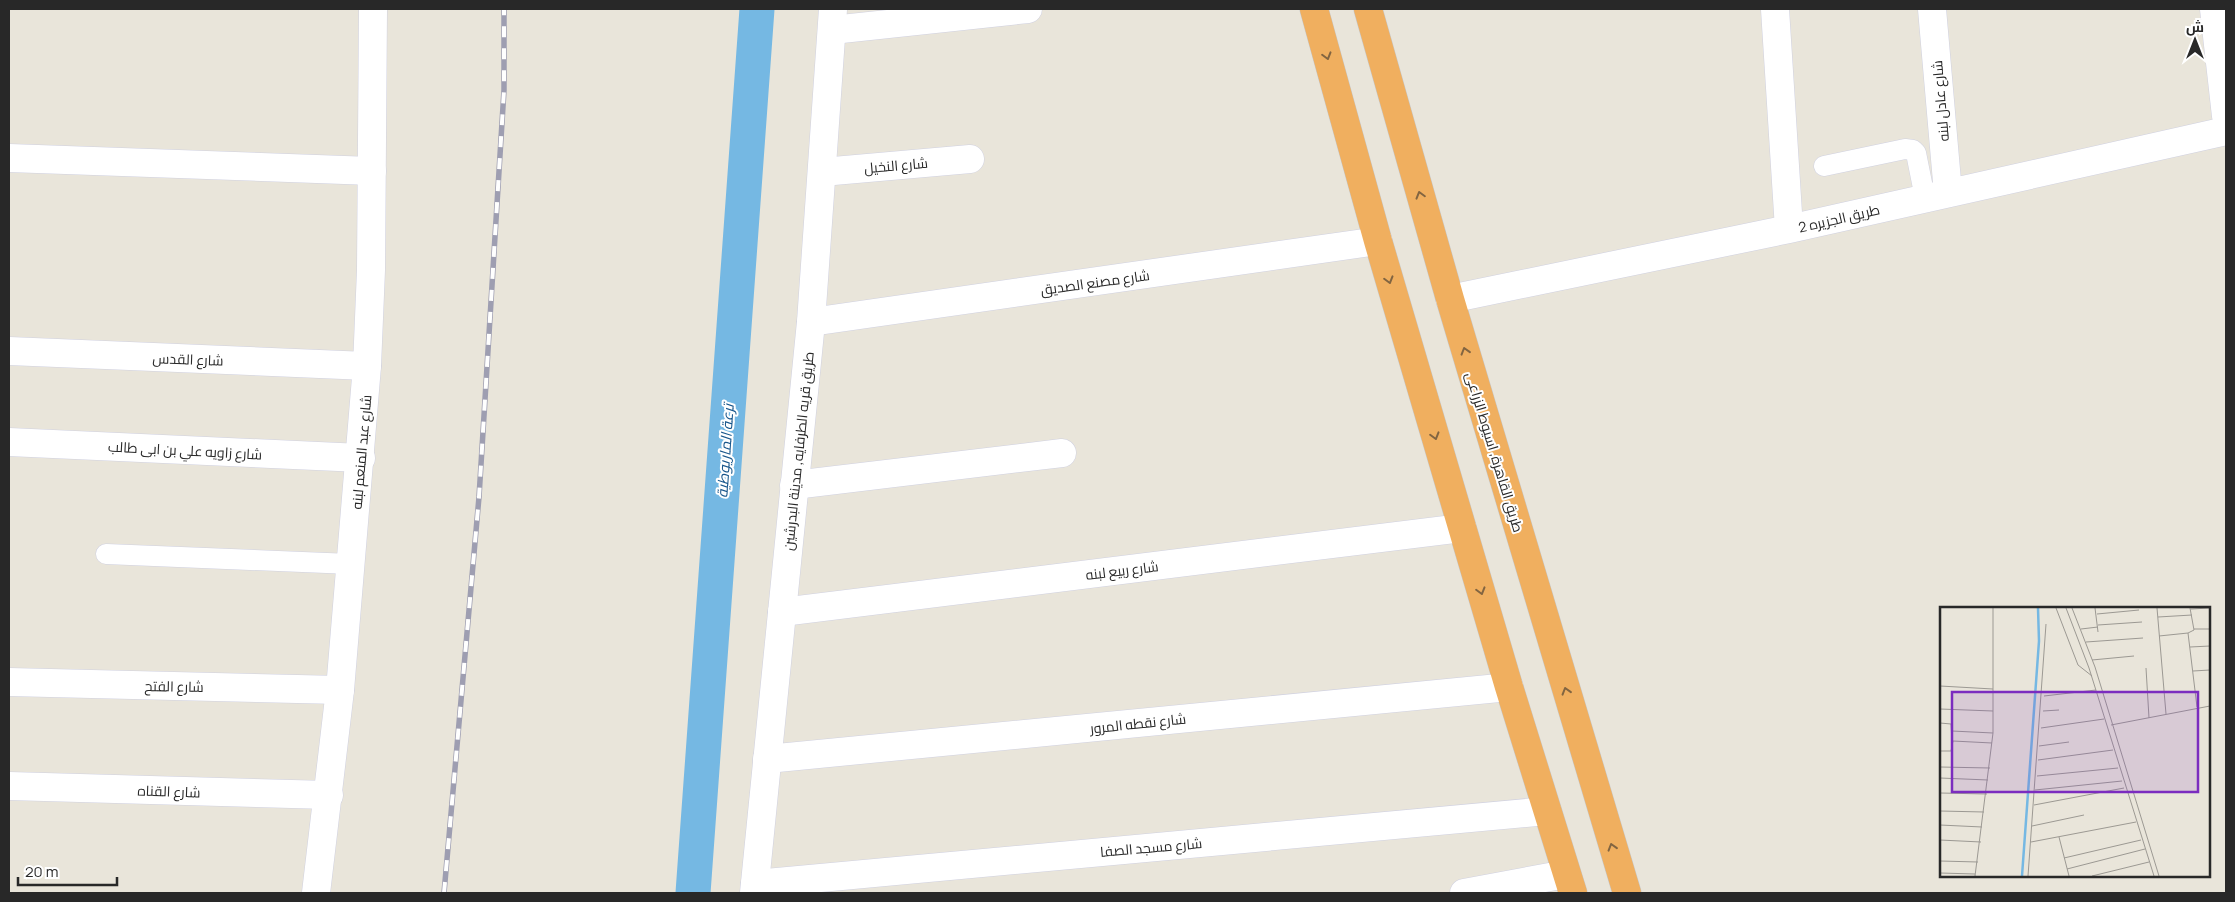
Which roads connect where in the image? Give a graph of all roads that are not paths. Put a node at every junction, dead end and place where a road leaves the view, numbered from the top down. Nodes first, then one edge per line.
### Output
1 (373, 9) edge
2 (1028, 9) edge
3 (1314, 9) edge
4 (1368, 9) edge
5 (1775, 9) edge
6 (1932, 9) edge
7 (2214, 9) edge
8 (833, 20) edge
9 (2226, 116) edge
10 (2226, 131) edge
11 (9, 158) edge
12 (970, 159) dead end
13 (1824, 166) dead end
14 (372, 171) junction
15 (822, 172) junction
16 (1936, 196) junction
17 (1789, 229) junction
18 (1378, 241) junction
19 (1450, 299) junction
20 (811, 322) junction
21 (9, 351) edge
22 (367, 366) junction
23 (9, 442) edge
24 (1062, 453) dead end
25 (361, 458) junction
26 (794, 485) junction
27 (1462, 528) junction
28 (106, 554) dead end
29 (351, 564) junction
30 (782, 612) junction
31 (9, 682) edge
32 (1509, 687) junction
33 (340, 690) junction
34 (767, 759) junction
35 (9, 786) edge
36 (329, 795) junction
37 (1547, 811) junction
38 (1570, 884) edge
39 (755, 889) edge
40 (316, 893) edge
41 (1464, 893) edge
42 (1627, 893) edge

1 - 14 street, شارع عبد المنعم لبنه
2 - 8 street
3 -> 18 highway
19 -> 4 highway, طريق القاهرة, اسيوط الزراعى
5 - 17 street
6 - 16 street, شارع عادل لبنه
7 - 9 street
8 - 15 street, طريق قريه الطرفايه, مدينة البدرشين
10 - 16 street, طريق الجزيره 2
11 - 14 street
12 - 15 street, شارع النخيل
13 - 16 lane
14 - 22 street, شارع عبد المنعم لبنه
15 - 20 street, طريق قريه الطرفايه, مدينة البدرشين
16 - 17 street, طريق الجزيره 2
17 - 19 street, طريق الجزيره 2
18 - 20 street, شارع مصنع الصديق
18 -> 27 highway
42 -> 19 highway, طريق القاهرة, اسيوط الزراعى
20 - 26 street, طريق قريه الطرفايه, مدينة البدرشين
21 - 22 street, شارع القدس
22 - 25 street, شارع عبد المنعم لبنه
23 - 25 street, شارع زاويه علي بن ابى طالب
24 - 26 street
25 - 29 street, شارع عبد المنعم لبنه
26 - 30 street, طريق قريه الطرفايه, مدينة البدرشين
27 - 30 street, شارع ربيع لبنه
27 -> 32 highway
28 - 29 lane
29 - 33 street, شارع عبد المنعم لبنه
30 - 34 street, طريق قريه الطرفايه, مدينة البدرشين
31 - 33 street, شارع الفتح
32 - 34 street, شارع نقطه المرور
32 - 37 highway
33 - 36 street, شارع عبد المنعم لبنه
34 - 39 street, طريق قريه الطرفايه, مدينة البدرشين
35 - 36 street, شارع القناه
36 - 40 street, شارع عبد المنعم لبنه
37 - 38 highway
37 - 39 street, شارع مسجد الصفا
38 - 41 street

